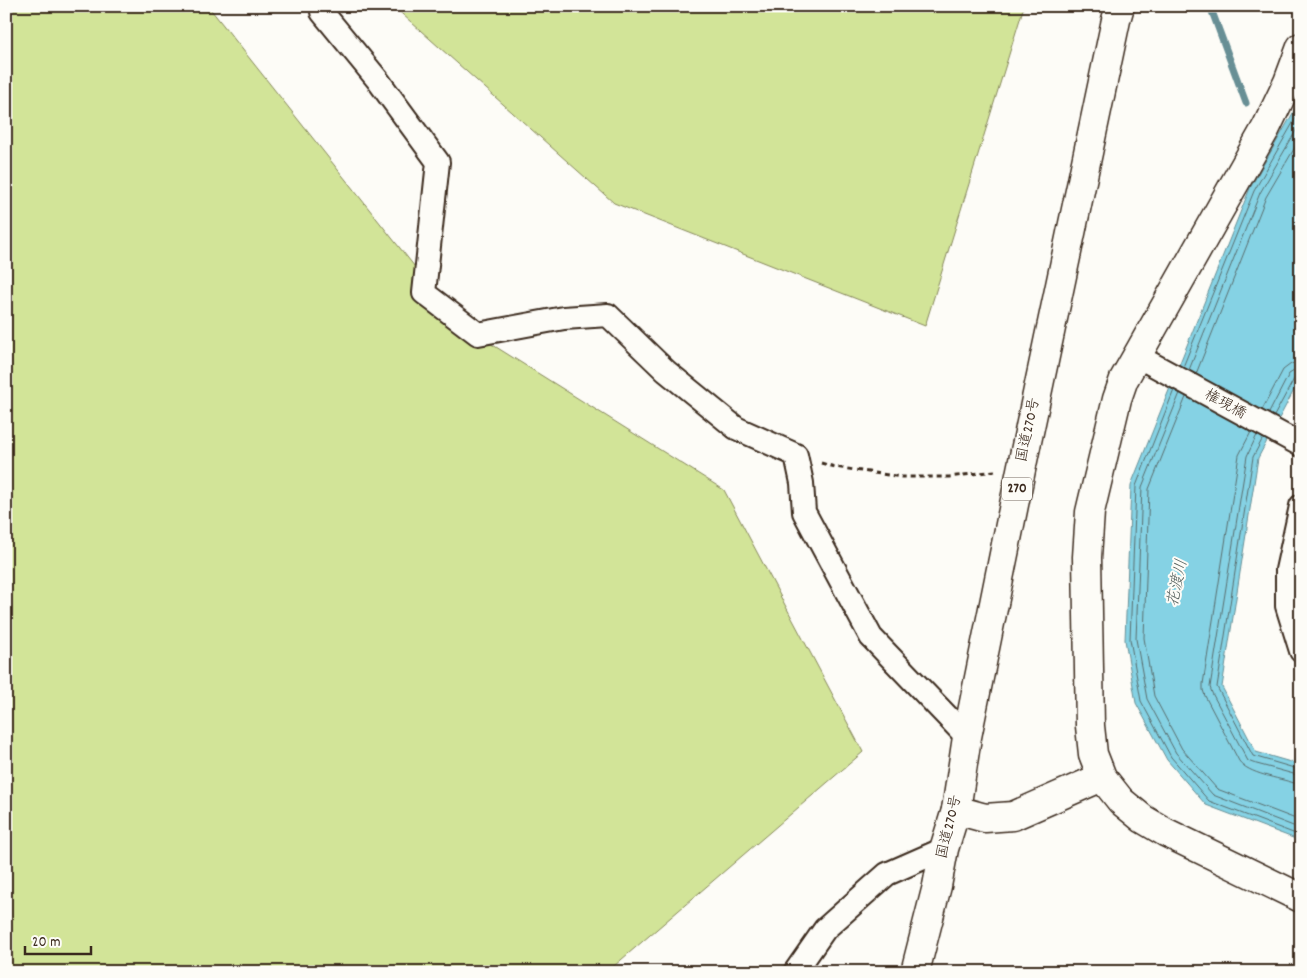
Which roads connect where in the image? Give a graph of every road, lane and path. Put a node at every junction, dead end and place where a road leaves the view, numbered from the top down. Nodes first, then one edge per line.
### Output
1 (326, 6) edge
2 (1120, 6) edge
3 (1301, 47) edge
4 (1148, 362) junction
5 (1296, 443) edge
6 (796, 455) junction
7 (1021, 470) junction
8 (1301, 506) edge
9 (1301, 651) edge
10 (967, 737) junction
11 (1102, 777) junction
12 (956, 810) junction
13 (944, 848) junction
14 (1301, 898) edge
15 (795, 972) edge
16 (915, 972) edge

1 - 6 street
2 - 7 main road, 国道270号 / 270
3 - 4 main road
4 - 5 street, 権現橋
4 - 11 main road
6 - 7 path
6 - 10 street
7 - 10 main road, 国道270号 / 270
8 - 9 street
10 - 12 main road, 国道270号 / 270
11 - 12 main road
11 - 14 main road
12 - 13 main road, 国道270号 / 270
13 - 15 street
13 - 16 main road, 国道270号 / 270

